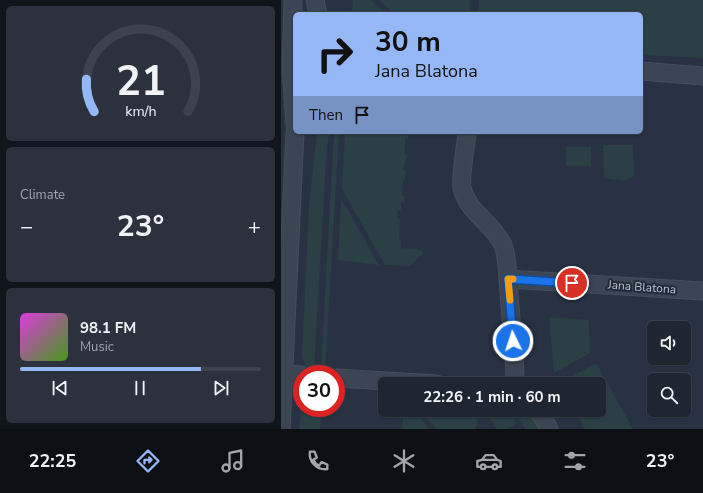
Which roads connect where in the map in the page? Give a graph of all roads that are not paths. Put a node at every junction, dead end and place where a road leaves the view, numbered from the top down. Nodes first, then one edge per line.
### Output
1 (293, 0) edge
2 (315, 0) edge
3 (321, 0) edge
4 (318, 12) edge
5 (319, 12) edge
6 (643, 72) edge
7 (703, 76) edge
8 (293, 97) edge
9 (467, 134) edge
10 (297, 136) edge
11 (287, 192) edge
12 (508, 279) junction
13 (703, 291) edge
14 (285, 374) junction
15 (293, 374) edge
16 (515, 377) edge
17 (345, 379) edge
18 (378, 380) edge
19 (543, 417) edge
20 (281, 429) edge
21 (549, 429) edge

1 - 8 street
2 - 4 street
3 - 5 street
6 - 7 street
9 - 12 street
10 - 11 street
11 - 14 street
12 - 13 street, Jana Blatona
12 - 16 street
14 - 15 street
14 - 20 street
17 - 18 street
19 - 21 street

